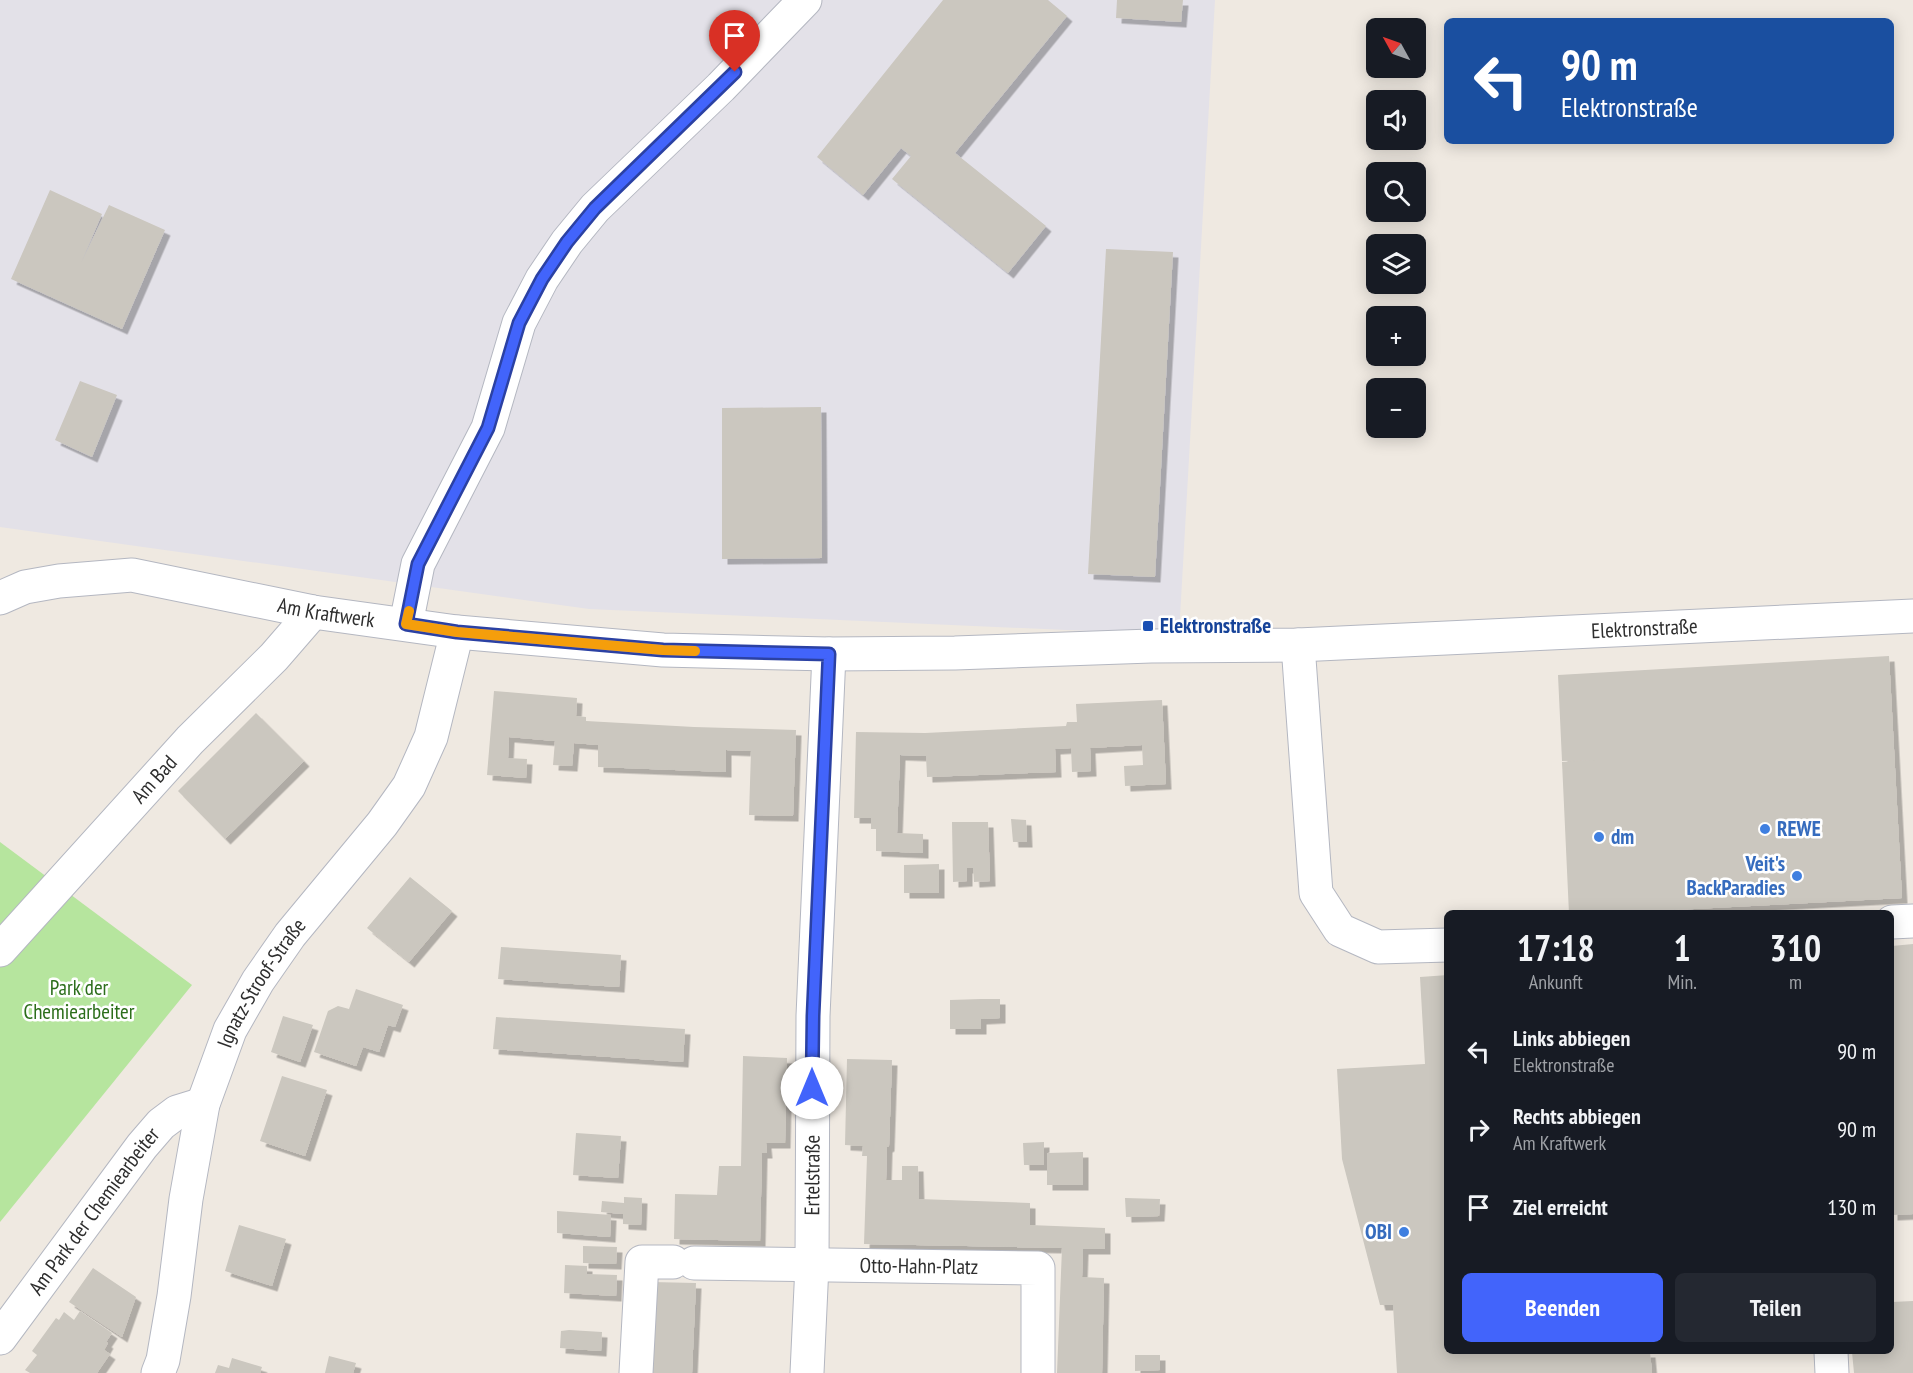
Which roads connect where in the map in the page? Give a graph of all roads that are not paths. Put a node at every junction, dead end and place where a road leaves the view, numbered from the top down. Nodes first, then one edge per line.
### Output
1 (805, 0) edge
2 (0, 598) edge
3 (313, 612) junction
4 (1913, 616) edge
5 (406, 624) junction
6 (457, 632) junction
7 (1298, 645) junction
8 (829, 654) junction
9 (1913, 921) edge
10 (1894, 922) edge
11 (1444, 945) edge
12 (0, 950) edge
13 (203, 1104) junction
14 (812, 1265) junction
15 (0, 1338) edge
16 (1831, 1354) edge
17 (158, 1373) edge
18 (636, 1373) edge
19 (807, 1373) edge
20 (1038, 1373) edge
21 (1832, 1373) edge

1 - 5 street, Am Kraftwerk
2 - 3 street, Am Kraftwerk
3 - 5 street, Am Kraftwerk
3 - 12 street, Am Bad
4 - 7 street, Elektronstraße
5 - 6 street, Elektronstraße
6 - 8 street, Elektronstraße
6 - 13 street, Ignatz-Stroof-Straße
7 - 8 street, Elektronstraße
7 - 11 street
8 - 14 street, Ertelstraße
9 - 10 street
13 - 15 street, Am Park der Chemiearbeiter
13 - 17 street, Ignatz-Stroof-Straße
14 - 18 street, Otto-Hahn-Platz
14 - 19 street, Ertelstraße
14 - 20 street, Otto-Hahn-Platz
16 - 21 street

